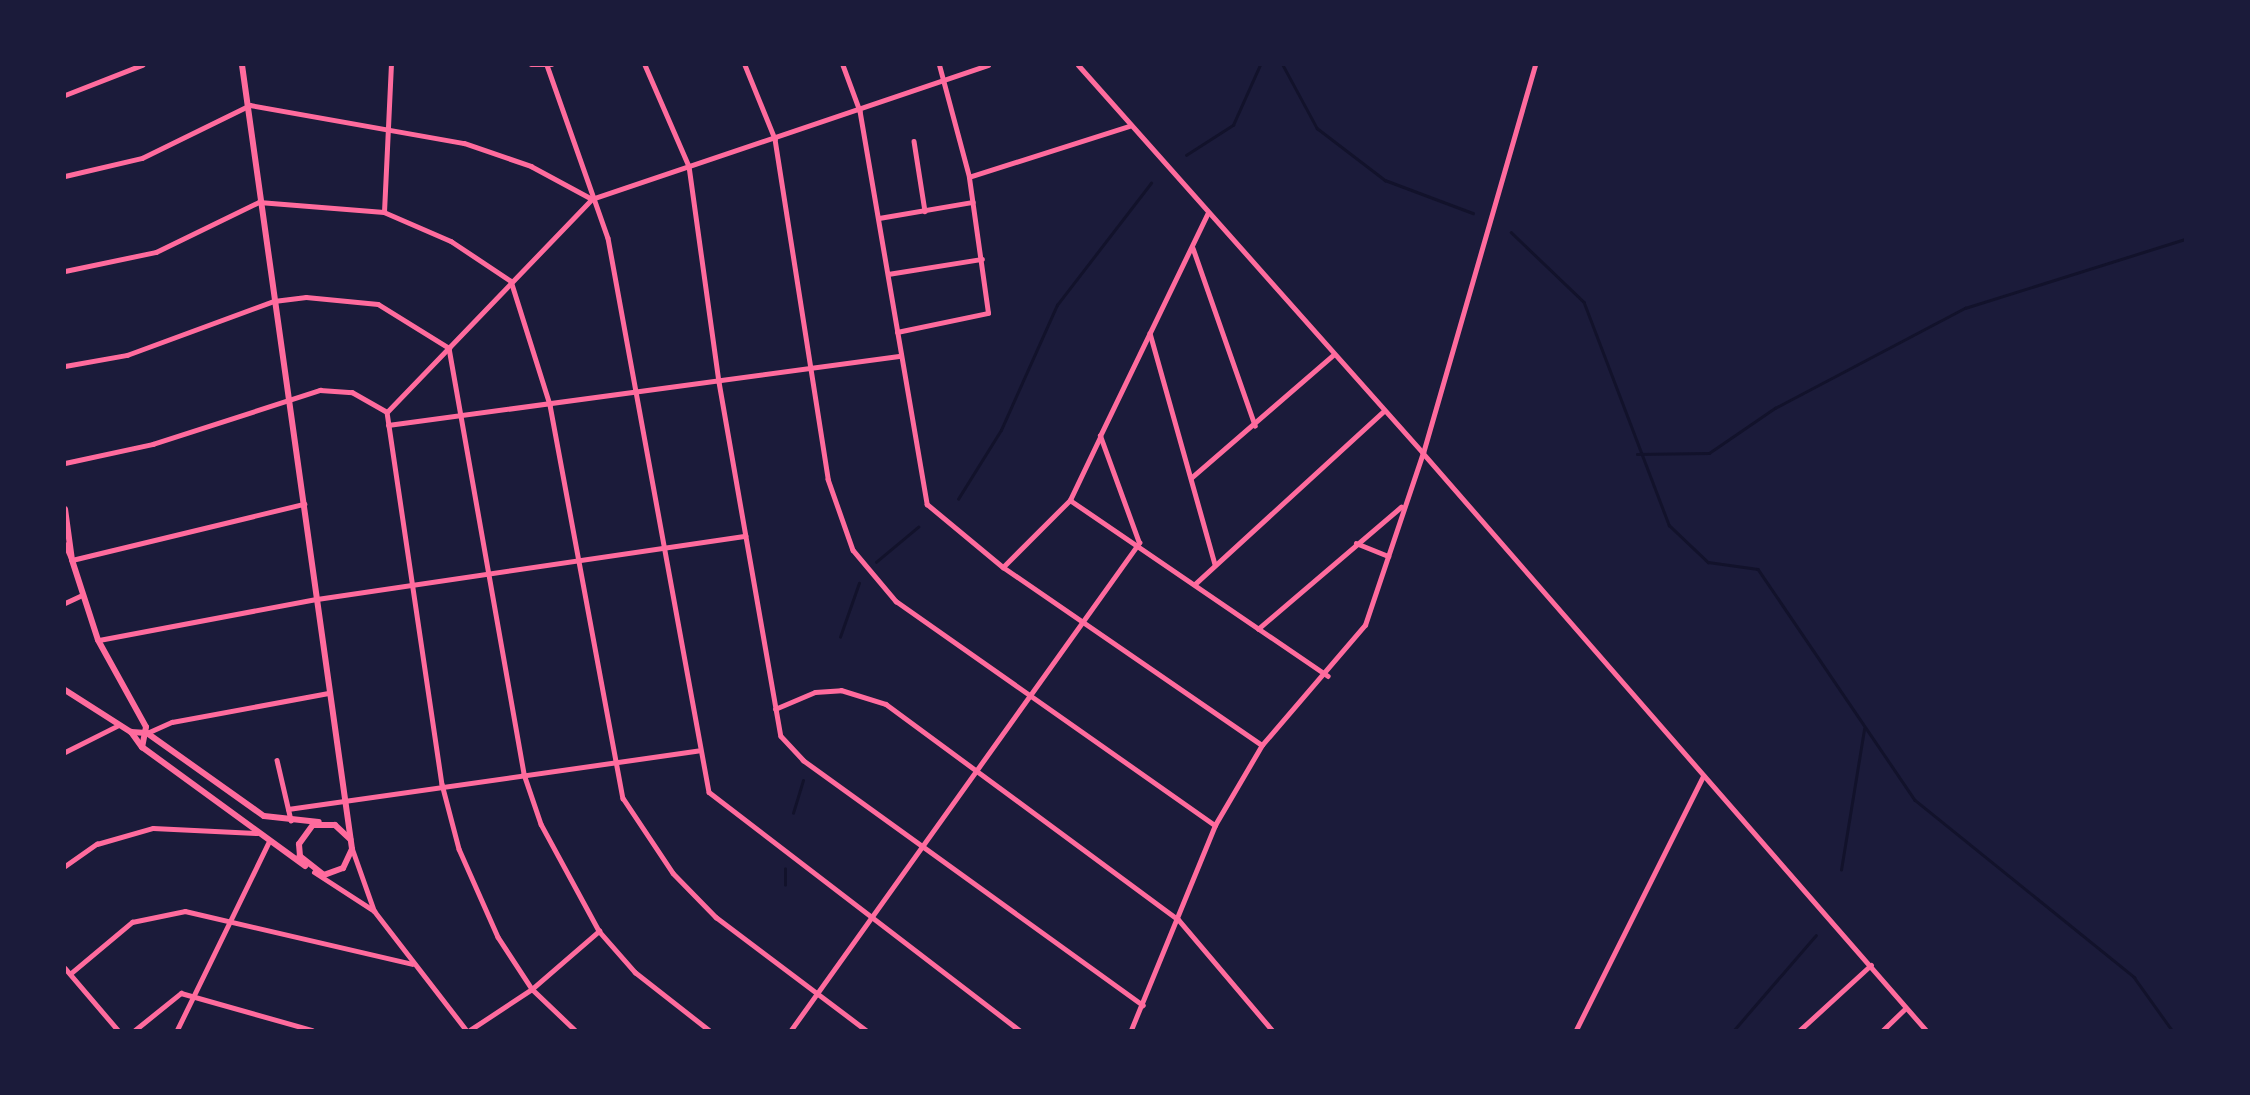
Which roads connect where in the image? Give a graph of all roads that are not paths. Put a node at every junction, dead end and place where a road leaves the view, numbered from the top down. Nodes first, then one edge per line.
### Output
1 (142, 65) edge
2 (242, 65) edge
3 (391, 65) edge
4 (531, 65) edge
5 (645, 65) edge
6 (745, 65) edge
7 (843, 65) edge
8 (939, 65) edge
9 (989, 65) edge
10 (1078, 65) edge
11 (1535, 65) edge
12 (549, 66) edge
13 (944, 80) junction
14 (65, 95) edge
15 (250, 105) junction
16 (860, 110) junction
17 (386, 126) junction
18 (1129, 126) junction
19 (775, 139) junction
20 (914, 141) dead end
21 (689, 166) junction
22 (65, 176) edge
23 (969, 177) junction
24 (594, 198) junction
25 (259, 202) junction
26 (973, 202) junction
27 (925, 211) junction
28 (384, 212) junction
29 (1208, 213) junction
30 (879, 218) junction
31 (1193, 248) junction
32 (982, 259) junction
33 (65, 271) edge
34 (888, 274) junction
35 (511, 281) junction
36 (274, 301) junction
37 (897, 332) junction
38 (1150, 332) junction
39 (449, 348) junction
40 (1334, 355) junction
41 (900, 356) junction
42 (65, 366) edge
43 (812, 372) junction
44 (719, 382) junction
45 (637, 396) junction
46 (290, 398) junction
47 (550, 405) junction
48 (1384, 411) junction
49 (387, 412) junction
50 (459, 419) junction
51 (388, 425) junction
52 (1255, 425) junction
53 (1100, 436) junction
54 (1423, 453) junction
55 (65, 463) edge
56 (1191, 478) junction
57 (1070, 500) junction
58 (305, 504) junction
59 (1403, 506) junction
60 (65, 509) edge
61 (745, 536) junction
62 (1139, 543) junction
63 (1355, 543) junction
64 (65, 544) edge
65 (663, 550) junction
66 (1389, 556) junction
67 (72, 559) junction
68 (577, 564) junction
69 (1215, 564) junction
70 (1003, 567) junction
71 (491, 577) junction
72 (1195, 584) junction
73 (412, 588) junction
74 (82, 595) junction
75 (317, 599) junction
76 (65, 603) edge
77 (1080, 619) junction
78 (1258, 629) junction
79 (98, 640) junction
80 (1328, 676) junction
81 (65, 690) edge
82 (329, 693) junction
83 (1028, 694) junction
84 (775, 709) junction
85 (119, 725) junction
86 (131, 732) junction
87 (147, 733) junction
88 (1262, 746) junction
89 (142, 747) junction
90 (698, 751) junction
91 (65, 752) edge
92 (277, 760) dead end
93 (613, 761) junction
94 (975, 770) junction
95 (524, 774) junction
96 (1703, 776) junction
97 (442, 784) junction
98 (344, 799) junction
99 (288, 810) junction
100 (292, 821) junction
101 (325, 823) junction
102 (1216, 825) junction
103 (258, 833) junction
104 (350, 839) junction
105 (269, 841) junction
106 (920, 846) junction
107 (352, 849) junction
108 (65, 866) edge
109 (306, 867) junction
110 (314, 872) junction
111 (374, 911) junction
112 (1178, 919) junction
113 (228, 920) junction
114 (868, 920) junction
115 (599, 931) junction
116 (412, 964) junction
117 (1871, 965) junction
118 (65, 968) edge
119 (70, 974) junction
120 (532, 989) junction
121 (817, 995) junction
122 (193, 996) junction
123 (1143, 1006) junction
124 (1905, 1009) junction
125 (118, 1030) edge
126 (135, 1030) edge
127 (177, 1030) edge
128 (313, 1030) edge
129 (468, 1030) edge
130 (575, 1030) edge
131 (709, 1030) edge
132 (791, 1030) edge
133 (866, 1030) edge
134 (1019, 1030) edge
135 (1131, 1030) edge
136 (1272, 1030) edge
137 (1576, 1030) edge
138 (1800, 1030) edge
139 (1883, 1030) edge
140 (1926, 1030) edge

1 - 14 street
2 - 15 main road
3 - 17 street
4 - 12 street
5 - 21 street
6 - 19 street
7 - 16 street
8 - 13 street
9 - 13 street
10 - 18 street
11 - 54 street
12 - 24 street
13 - 16 street
13 - 23 street
15 - 17 street
15 - 22 street
15 - 25 main road
16 - 19 street
16 - 30 street
17 - 24 street
17 - 28 street
18 - 23 street
18 - 29 street
19 - 21 street
19 - 43 street
20 - 27 street
21 - 24 street
21 - 44 street
23 - 26 street
24 - 35 street
24 - 45 street
25 - 28 street
25 - 33 street
25 - 36 main road
26 - 27 street
26 - 32 street
27 - 30 street
28 - 35 street
29 - 31 street
29 - 40 street
30 - 34 street
31 - 38 street
31 - 52 street
32 - 34 street
32 - 37 street
34 - 37 street
35 - 39 street
35 - 47 street
36 - 39 street
36 - 42 street
36 - 46 main road
37 - 41 street
38 - 53 street
38 - 56 street
39 - 49 street
39 - 50 street
40 - 48 street
40 - 52 street
41 - 43 street
41 - 70 street
43 - 44 street
43 - 83 street
44 - 45 street
44 - 61 street
45 - 47 street
45 - 65 street
46 - 49 street
46 - 55 street
46 - 58 main road
47 - 50 street
47 - 68 street
48 - 54 street
48 - 69 street
49 - 51 street
50 - 51 street
50 - 71 street
51 - 73 street
52 - 56 street
53 - 57 street
53 - 62 street
54 - 59 street
54 - 96 street
56 - 69 street
57 - 62 street
57 - 70 street
58 - 67 street
58 - 75 main road
59 - 63 street
59 - 66 street
60 - 67 main road
61 - 65 street
61 - 84 street
62 - 72 street
62 - 77 street
63 - 66 street
63 - 78 street
64 - 67 street
65 - 68 street
65 - 90 street
66 - 80 street
67 - 74 main road
68 - 71 street
68 - 93 street
69 - 72 street
70 - 77 street
71 - 73 street
71 - 95 street
72 - 78 street
73 - 75 street
73 - 97 street
74 - 76 street
74 - 79 main road
75 - 79 street
75 - 82 main road
77 - 83 street
77 - 88 street
78 - 80 street
79 - 87 main road
80 - 88 street
81 - 85 main road
82 - 87 street
82 - 98 main road
83 - 94 street
83 - 102 street
84 - 94 street
84 - 106 street
85 - 86 main road
85 - 91 street
86 - 87 main road
86 - 89 main road
87 - 89 main road
87 - 100 main road
88 - 102 street
89 - 103 main road
90 - 93 street
90 - 114 street
92 - 99 street
93 - 95 street
93 - 121 street
94 - 106 street
94 - 112 street
95 - 97 street
95 - 115 street
96 - 117 street
96 - 137 street
97 - 98 street
97 - 120 street
98 - 99 street
98 - 104 main road
99 - 100 street
100 - 101 main road
101 - 104 main road
101 - 109 main road
102 - 112 street
103 - 105 main road
103 - 108 street
104 - 107 main road
105 - 109 main road
105 - 113 street
106 - 114 street
106 - 123 street
107 - 110 main road
107 - 111 street
109 - 110 main road
110 - 111 street
111 - 116 street
112 - 123 street
112 - 136 street
113 - 116 street
113 - 119 street
113 - 122 street
114 - 121 street
114 - 134 street
115 - 120 street
115 - 131 street
116 - 129 street
117 - 124 street
117 - 138 street
118 - 119 street
119 - 125 street
120 - 129 street
120 - 130 street
121 - 132 street
121 - 133 street
122 - 126 street
122 - 127 street
122 - 128 street
123 - 135 street
124 - 139 street
124 - 140 street

